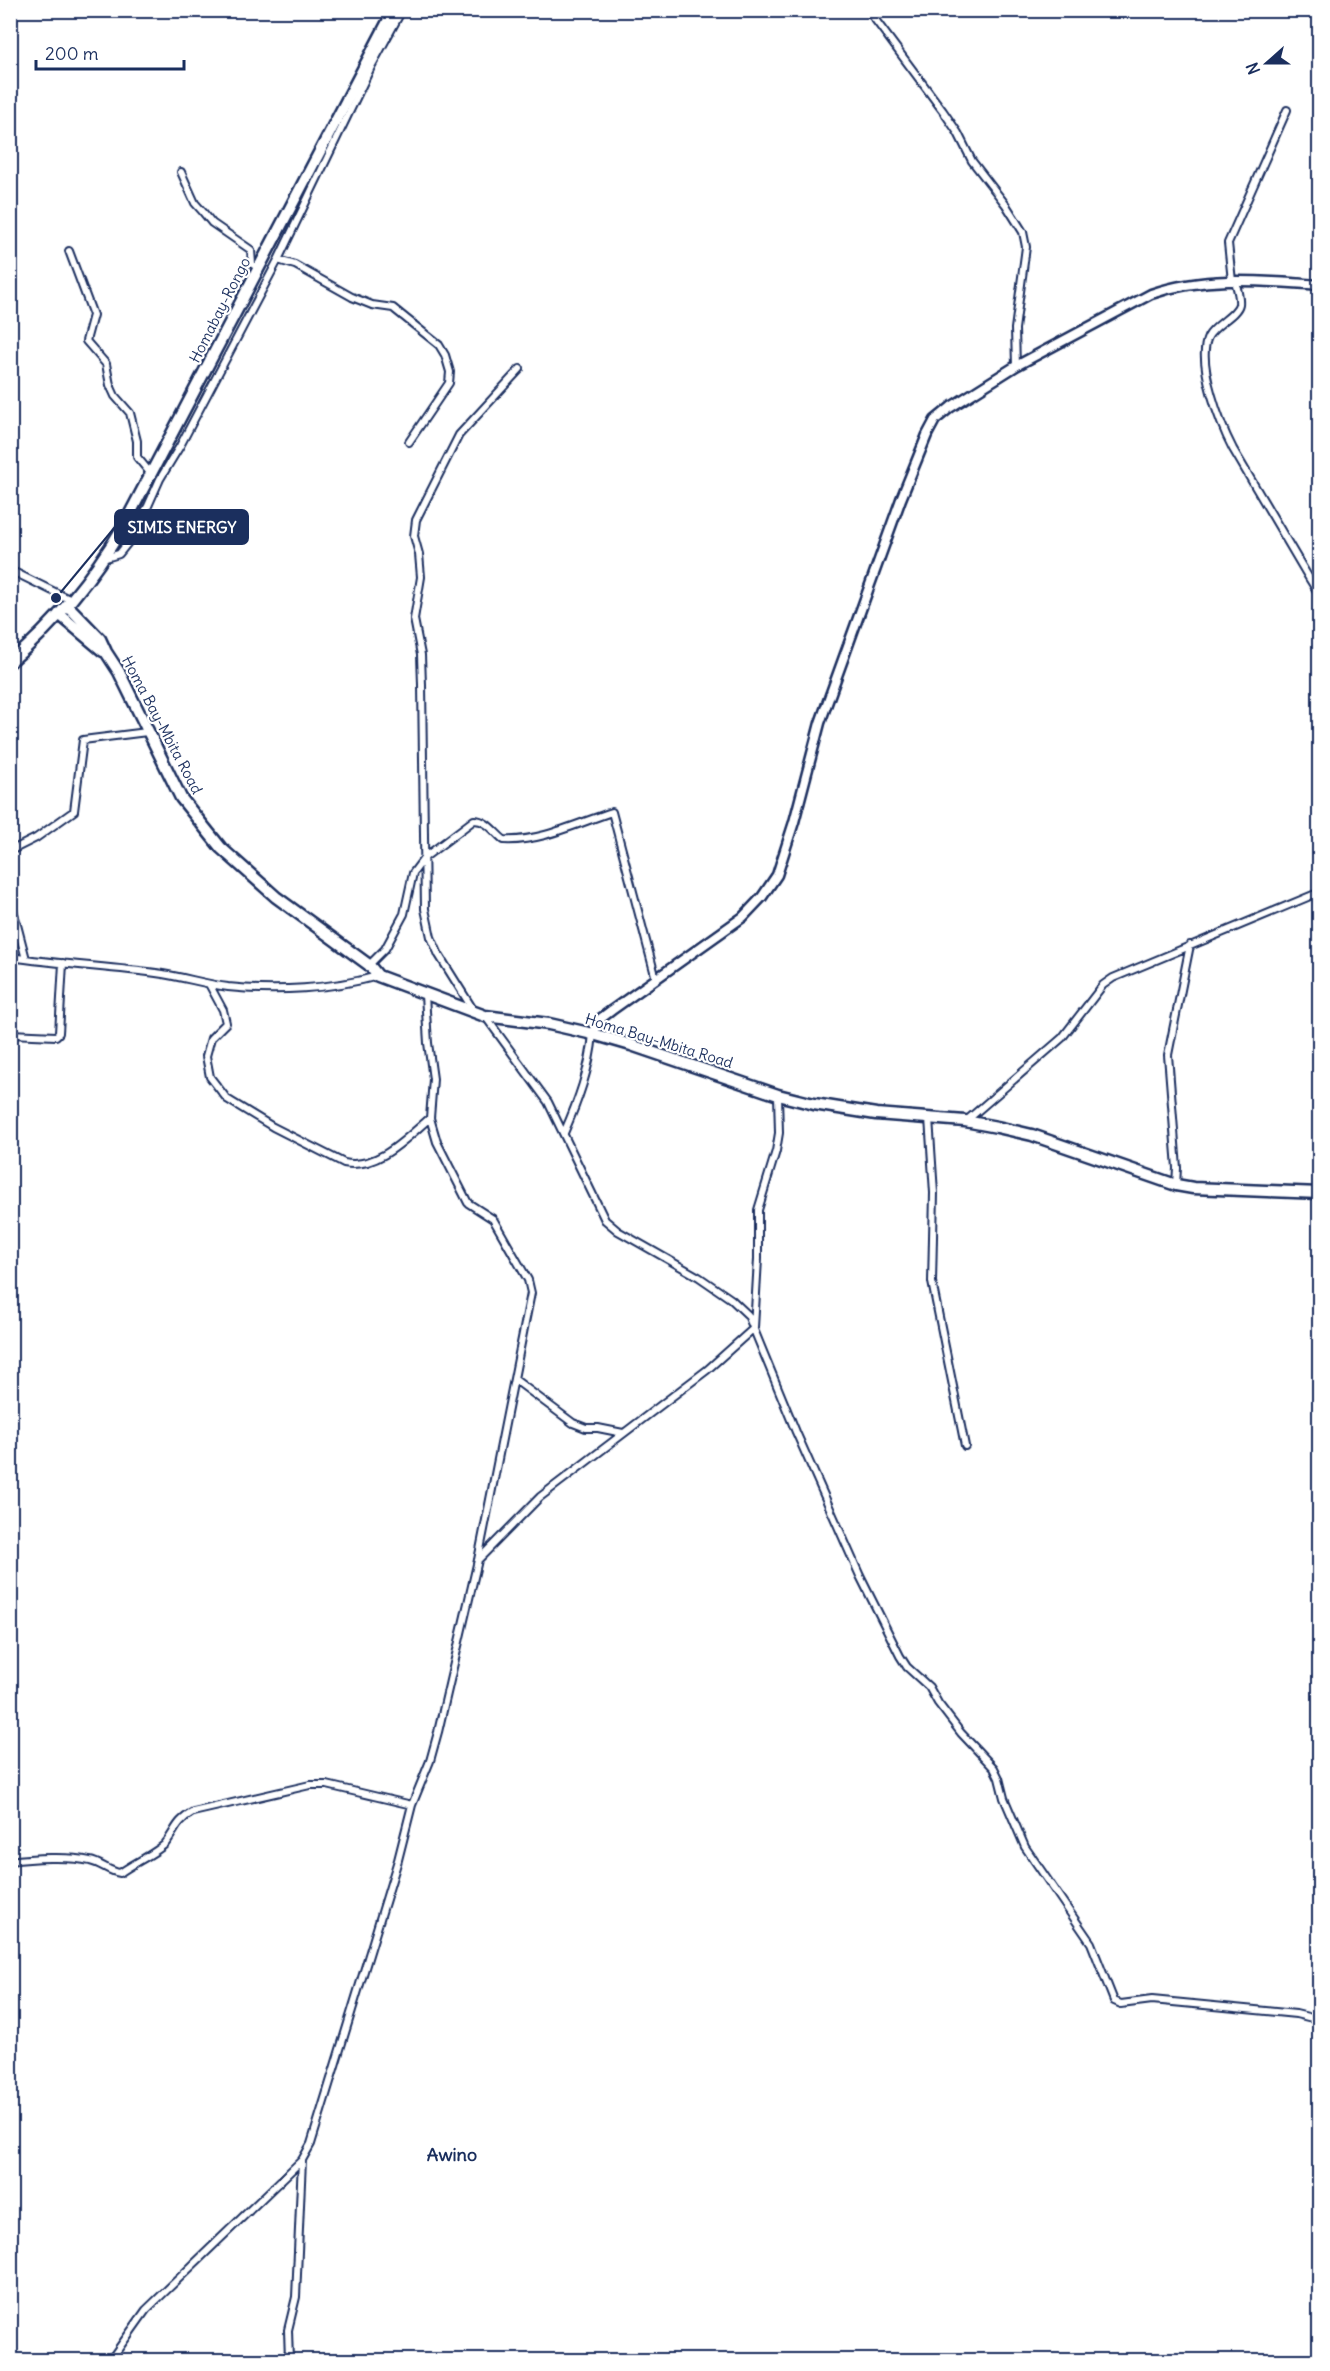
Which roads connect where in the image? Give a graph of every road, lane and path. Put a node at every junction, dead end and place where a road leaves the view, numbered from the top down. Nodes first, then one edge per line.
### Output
1 (394, 10) edge
2 (402, 10) edge
3 (868, 10) edge
4 (1287, 110) dead end
5 (181, 172) dead end
6 (69, 251) dead end
7 (278, 260) junction
8 (259, 268) junction
9 (1234, 281) junction
10 (1320, 285) edge
11 (1016, 366) junction
12 (520, 369) dead end
13 (210, 375) junction
14 (409, 442) dead end
15 (156, 477) junction
16 (10, 570) edge
17 (1320, 589) edge
18 (69, 603) junction
19 (59, 614) junction
20 (106, 652) junction
21 (10, 662) edge
22 (147, 732) junction
23 (10, 851) edge
24 (425, 857) junction
25 (1320, 892) edge
26 (10, 898) edge
27 (1190, 945) junction
28 (10, 957) edge
29 (26, 959) junction
30 (63, 963) junction
31 (369, 965) junction
32 (378, 976) junction
33 (656, 979) junction
34 (209, 984) junction
35 (425, 995) junction
36 (474, 1011) junction
37 (485, 1016) junction
38 (10, 1034) edge
39 (593, 1034) junction
40 (778, 1095) junction
41 (430, 1118) junction
42 (928, 1118) junction
43 (965, 1121) junction
44 (564, 1133) junction
45 (1176, 1185) junction
46 (1320, 1194) edge
47 (754, 1328) junction
48 (514, 1379) junction
49 (623, 1433) junction
50 (965, 1446) dead end
51 (478, 1560) junction
52 (412, 1805) junction
53 (10, 1861) edge
54 (1320, 2020) edge
55 (302, 2160) junction
56 (108, 2361) edge
57 (289, 2361) edge

1 - 8 highway, Homabay-Rongo
2 - 7 street
3 - 11 street
4 - 9 street
5 - 8 street
6 - 15 street
7 - 13 street
7 - 14 street
8 - 13 highway, Homabay-Rongo
9 - 10 street
9 - 11 street
9 - 17 street
11 - 33 street
12 - 24 street
13 - 15 highway, Homabay-Rongo
15 - 18 highway, Homabay-Rongo
16 - 18 street
18 - 19 highway, Homabay-Rongo
18 - 20 highway, Homa Bay-Mbita Road
19 - 20 highway, Homa Bay-Mbita Road
19 - 21 highway, Homabay-Rongo
20 - 22 highway, Homa Bay-Mbita Road
22 - 23 street
22 - 31 highway, Homa Bay-Mbita Road
24 - 31 street
24 - 33 street
24 - 36 street
25 - 27 street
26 - 29 street
27 - 43 street
27 - 45 street
28 - 29 street
29 - 30 street
30 - 34 street
30 - 38 street
31 - 32 highway, Homa Bay-Mbita Road
32 - 34 street
32 - 35 highway, Homa Bay-Mbita Road
33 - 39 street
34 - 41 street
35 - 36 highway, Homa Bay-Mbita Road
35 - 41 street
36 - 37 highway, Homa Bay-Mbita Road
37 - 39 highway, Homa Bay-Mbita Road
37 - 44 street
39 - 40 highway, Homa Bay-Mbita Road
39 - 44 street
40 - 42 highway, Homa Bay-Mbita Road
40 - 47 street
41 - 48 street
42 - 43 highway, Homa Bay-Mbita Road
42 - 50 street
43 - 45 highway, Homa Bay-Mbita Road
44 - 47 street
45 - 46 highway, Homa Bay-Mbita Road
47 - 49 street
47 - 54 street
48 - 49 street
48 - 51 street
49 - 51 street
51 - 52 street
52 - 53 street
52 - 55 street
55 - 56 street
55 - 57 street

